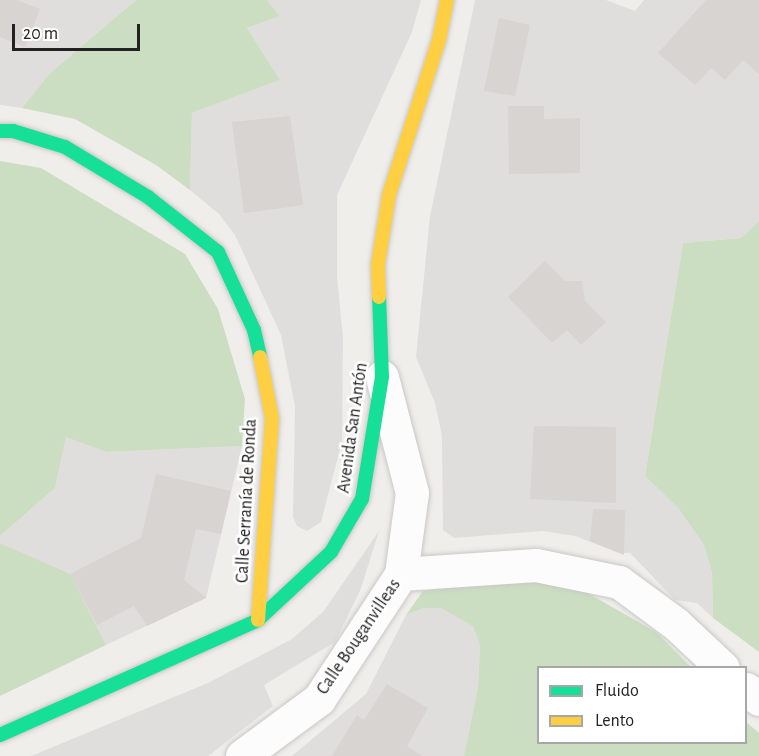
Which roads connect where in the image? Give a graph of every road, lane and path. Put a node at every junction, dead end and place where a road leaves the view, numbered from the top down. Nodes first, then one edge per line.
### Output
1 (447, 0) edge
2 (0, 131) edge
3 (382, 377) junction
4 (401, 574) junction
5 (258, 620) junction
6 (721, 666) edge
7 (747, 690) edge
8 (759, 699) edge
9 (0, 735) edge
10 (242, 756) edge

1 - 3 street, Avenida San Antón
2 - 5 street, Calle Serranía de Ronda
3 - 4 street, Calle Bouganvilleas
3 - 5 street, Avenida San Antón
4 - 6 street
4 - 10 street, Calle Bouganvilleas
5 - 9 street, Avenida San Antón
7 - 8 street

